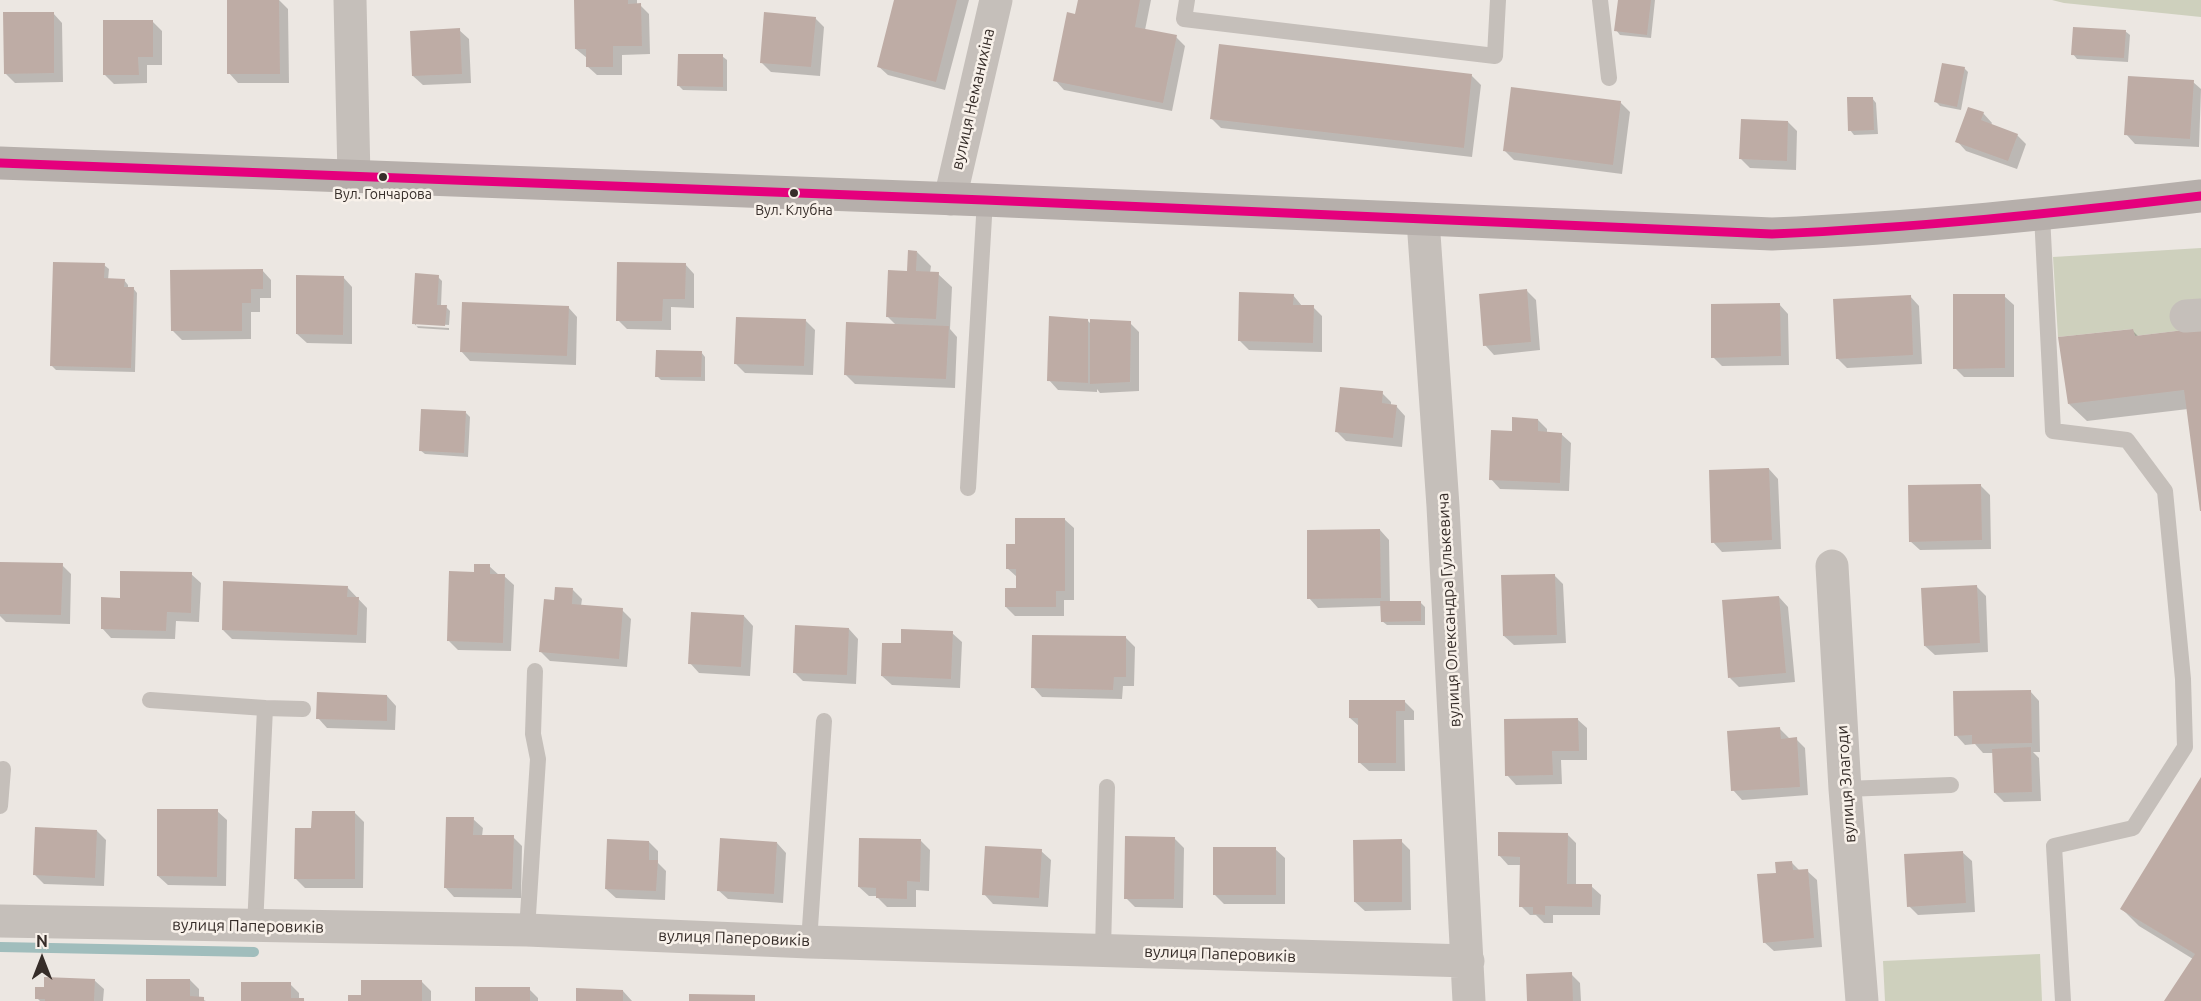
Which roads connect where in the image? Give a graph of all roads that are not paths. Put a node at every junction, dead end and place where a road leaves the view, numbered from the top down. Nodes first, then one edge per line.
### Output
1 (350, 0) edge
2 (996, 0) edge
3 (1187, 0) edge
4 (1498, 0) edge
5 (1600, 0) edge
6 (1609, 78) dead end
7 (0, 163) edge
8 (354, 177) junction
9 (2201, 196) edge
10 (950, 199) junction
11 (985, 200) junction
12 (2042, 215) junction
13 (1423, 220) junction
14 (968, 488) dead end
15 (1832, 566) dead end
16 (535, 671) dead end
17 (150, 700) dead end
18 (265, 708) junction
19 (303, 709) dead end
20 (824, 721) dead end
21 (3, 769) dead end
22 (1951, 785) dead end
23 (1107, 786) dead end
24 (1845, 789) junction
25 (0, 806) edge
26 (0, 921) edge
27 (255, 927) junction
28 (527, 930) junction
29 (809, 942) junction
30 (1102, 950) junction
31 (1468, 961) junction
32 (1469, 1001) edge
33 (1862, 1001) edge
34 (2063, 1001) edge

1 - 8 street
2 - 10 street, вулиця Неманихіна
3 - 4 lane
5 - 6 lane
7 - 8 street
8 - 10 street
9 - 12 street
10 - 11 street
11 - 13 street
11 - 14 lane
12 - 13 street
12 - 34 lane
13 - 31 street, вулиця Олександра Гулькевича
15 - 24 street, вулиця Злагоди
16 - 28 lane
17 - 18 lane
18 - 19 lane
18 - 27 lane
20 - 29 lane
21 - 25 lane
22 - 24 lane
23 - 30 lane
24 - 33 street, вулиця Злагоди
26 - 27 street, вулиця Паперовиків
27 - 28 street, вулиця Паперовиків
28 - 29 street, вулиця Паперовиків
29 - 30 street, вулиця Паперовиків
30 - 31 street, вулиця Паперовиків
31 - 32 street, вулиця Олександра Гулькевича

